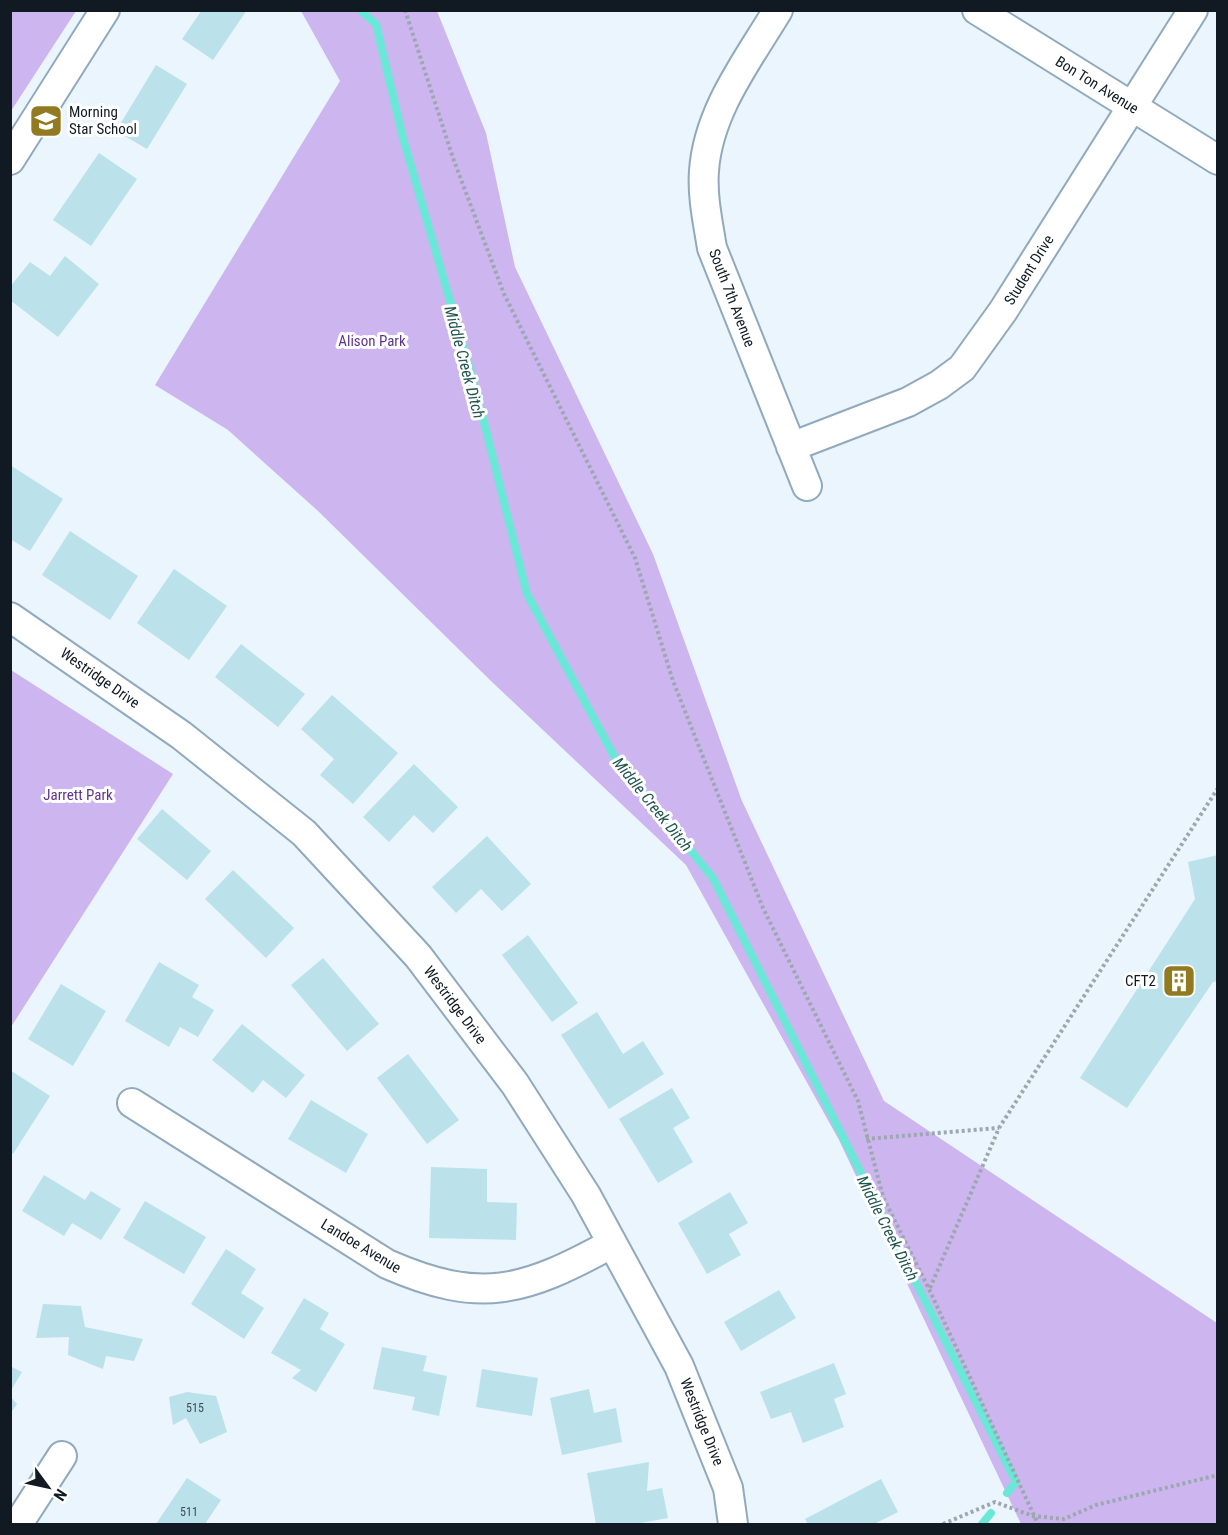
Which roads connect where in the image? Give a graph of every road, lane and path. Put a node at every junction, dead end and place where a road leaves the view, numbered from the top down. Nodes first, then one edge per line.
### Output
1 (105, 10) edge
2 (405, 10) edge
3 (778, 10) edge
4 (977, 10) edge
5 (1193, 10) edge
6 (1133, 107) junction
7 (10, 160) edge
8 (1218, 160) edge
9 (791, 447) junction
10 (807, 486) dead end
11 (10, 617) edge
12 (1218, 788) edge
13 (132, 1103) dead end
14 (999, 1128) junction
15 (866, 1139) junction
16 (610, 1244) junction
17 (929, 1288) junction
18 (62, 1456) dead end
19 (1218, 1475) edge
20 (1034, 1516) junction
21 (18, 1524) edge
22 (733, 1524) edge
23 (943, 1524) edge
24 (1038, 1524) edge

1 - 7 street
2 - 15 path
3 - 9 street, South 7th Avenue
4 - 6 street, Bon Ton Avenue
5 - 6 street, Student Drive
6 - 8 street, Bon Ton Avenue
6 - 9 street, Student Drive
9 - 10 street, South 7th Avenue
11 - 16 street, Westridge Drive
12 - 14 path
13 - 16 street, Landoe Avenue
14 - 15 path
14 - 17 path
15 - 17 path
16 - 22 street, Westridge Drive
17 - 20 path
18 - 21 street
19 - 20 path
20 - 23 path
20 - 24 path

